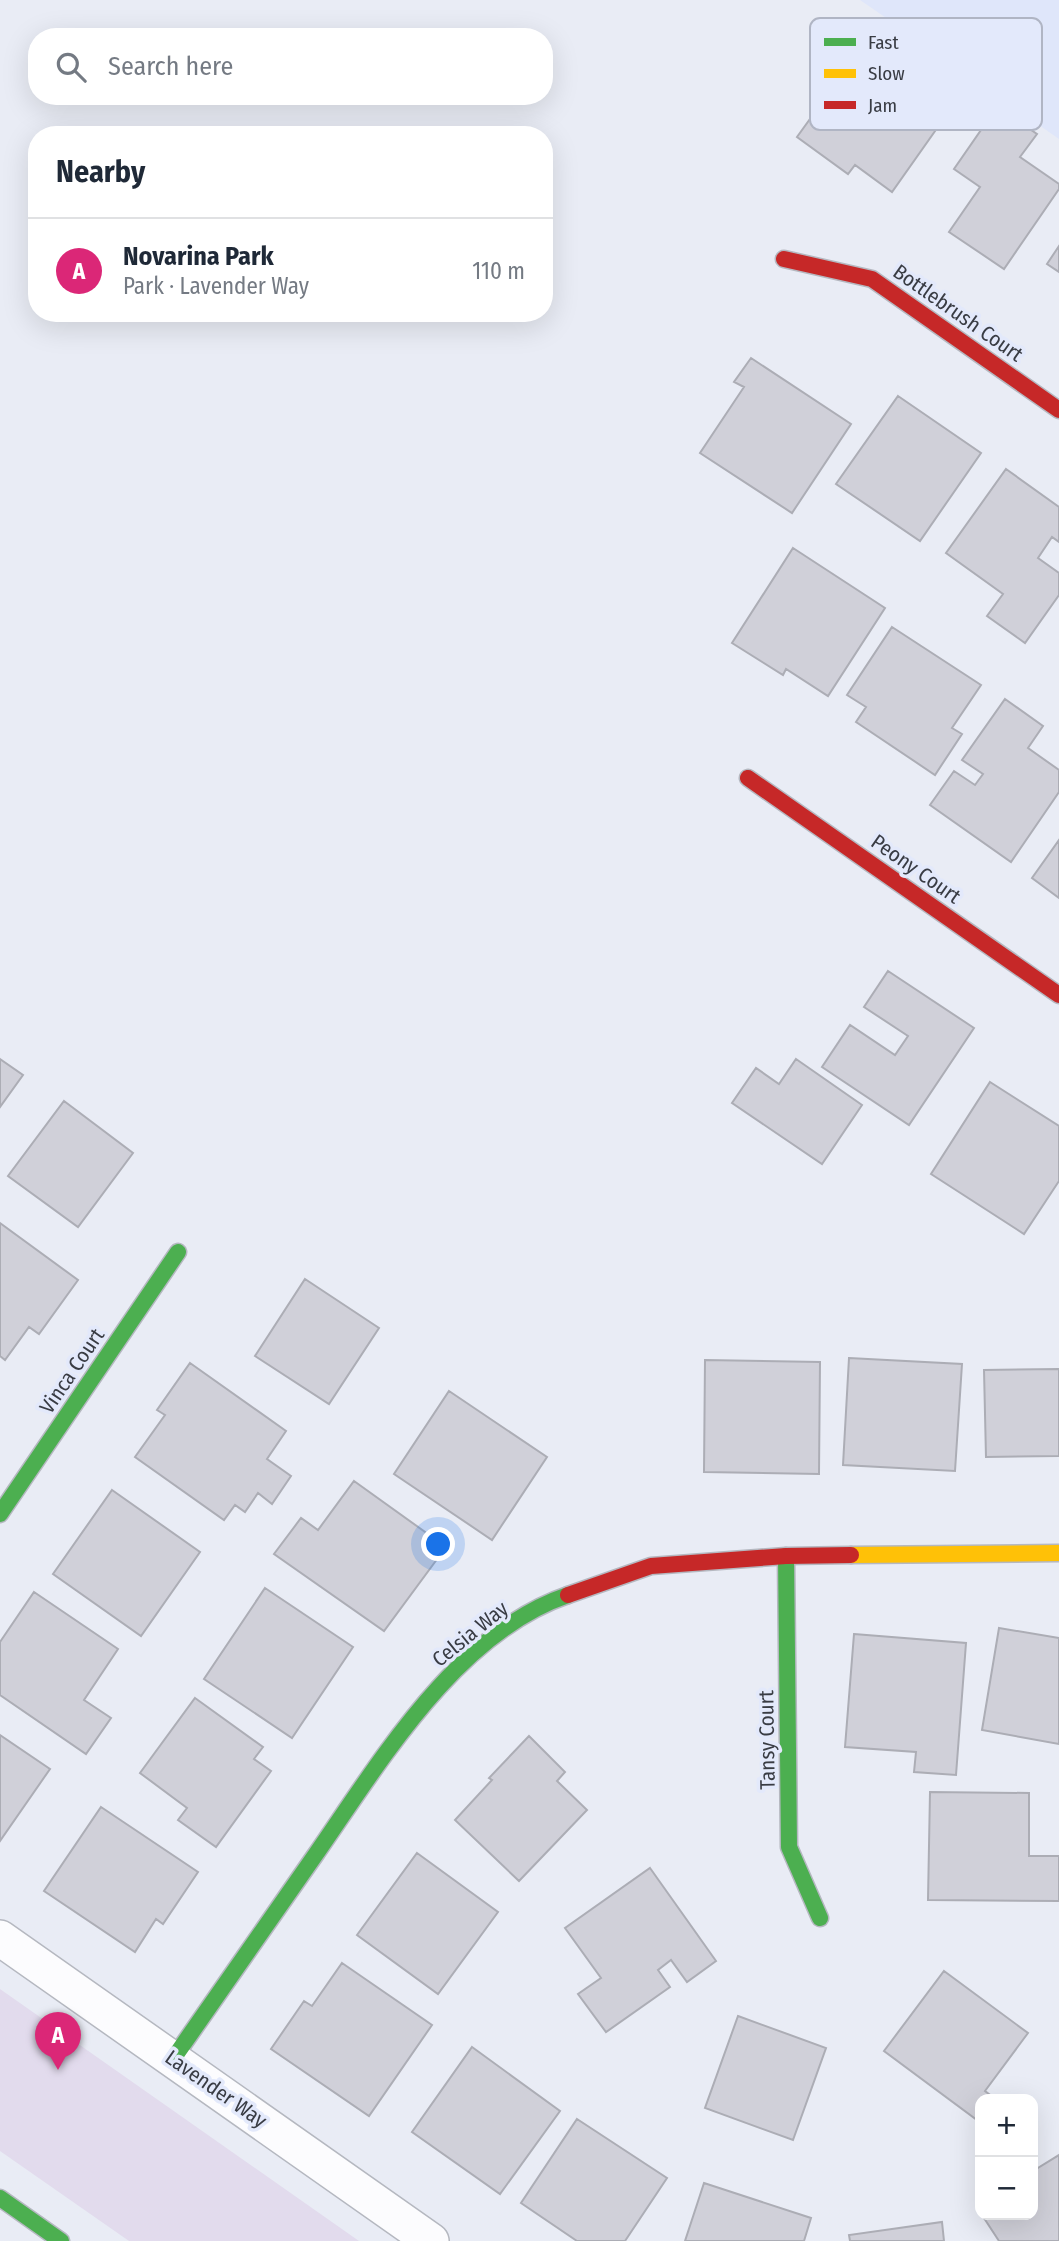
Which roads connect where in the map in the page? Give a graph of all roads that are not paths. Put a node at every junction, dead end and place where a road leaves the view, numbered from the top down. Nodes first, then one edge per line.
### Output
1 (784, 259) dead end
2 (1059, 410) edge
3 (748, 778) dead end
4 (1059, 995) edge
5 (178, 1252) dead end
6 (0, 1514) edge
7 (1059, 1553) edge
8 (786, 1556) junction
9 (820, 1918) dead end
10 (0, 1938) edge
11 (173, 2059) junction
12 (0, 2198) edge
13 (61, 2241) edge
14 (431, 2241) edge

1 - 2 street, Bottlebrush Court
3 - 4 street, Peony Court
5 - 6 street, Vinca Court
7 - 8 street, Celsia Way
8 - 9 street, Tansy Court
8 - 11 street, Celsia Way
10 - 11 street, Lavender Way
11 - 14 street, Lavender Way
12 - 13 street

